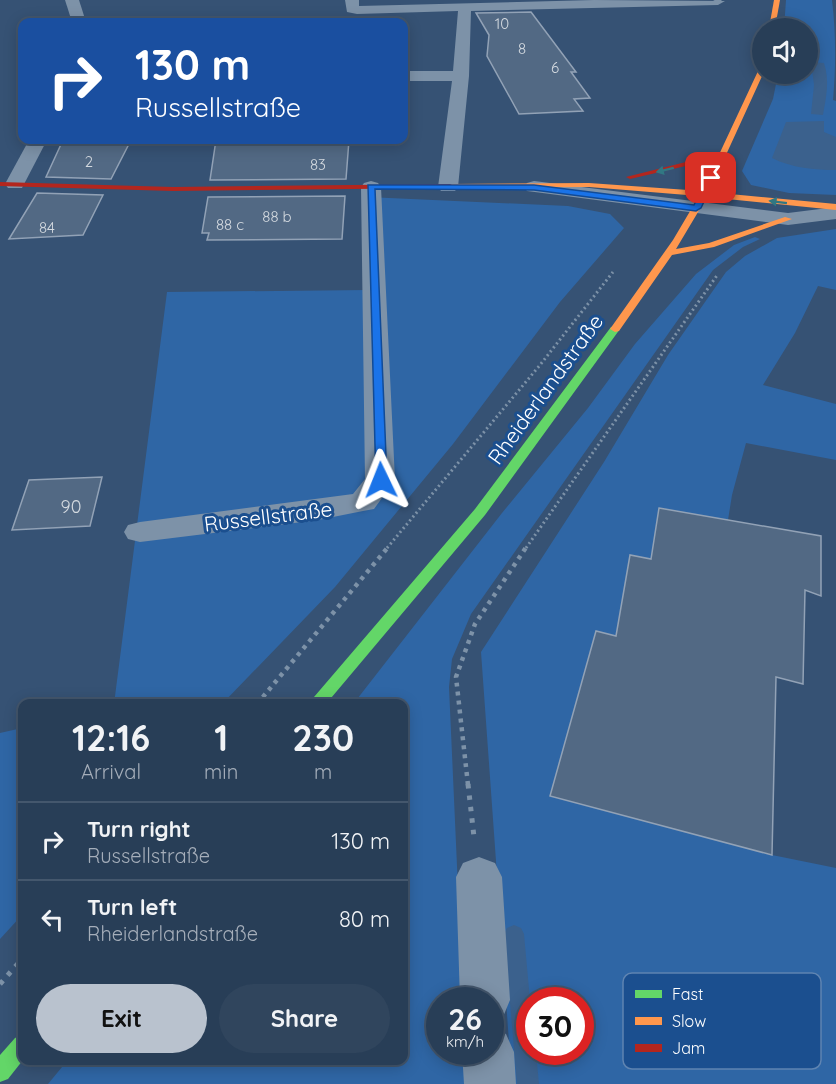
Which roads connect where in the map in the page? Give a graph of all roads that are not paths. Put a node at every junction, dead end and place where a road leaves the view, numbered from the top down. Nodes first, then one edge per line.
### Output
1 (72, 0) edge
2 (717, 0) edge
3 (777, 0) edge
4 (355, 5) edge
5 (465, 7) junction
6 (78, 18) edge
7 (774, 18) edge
8 (408, 76) edge
9 (461, 76) junction
10 (755, 84) edge
11 (35, 144) edge
12 (722, 159) junction
13 (8, 184) edge
14 (589, 185) junction
15 (371, 187) junction
16 (448, 187) junction
17 (534, 187) junction
18 (700, 201) junction
19 (836, 207) edge
20 (836, 213) edge
21 (788, 219) junction
22 (668, 253) junction
23 (140, 532) dead end
24 (320, 699) edge
25 (479, 877) road end
26 (484, 987) edge
27 (18, 1050) edge
28 (489, 1065) edge
29 (0, 1071) edge
30 (490, 1084) edge

1 - 6 street
2 - 5 street
3 - 7 main road
4 - 5 street
5 - 9 street
8 - 9 street
9 - 16 street
10 - 12 main road, Rheiderlandstraße
11 - 13 street
12 -> 14 main road
12 - 18 main road, Rheiderlandstraße
13 - 15 main road
14 - 17 main road
14 - 18 main road
15 - 16 main road
15 - 23 street, Russellstraße
16 - 17 main road
17 - 18 street
19 -> 18 main road
18 - 21 street
18 - 22 main road, Rheiderlandstraße
20 - 21 street
21 - 22 main road
22 - 24 main road, Rheiderlandstraße
25 - 26 street
27 - 29 main road
28 - 30 street

